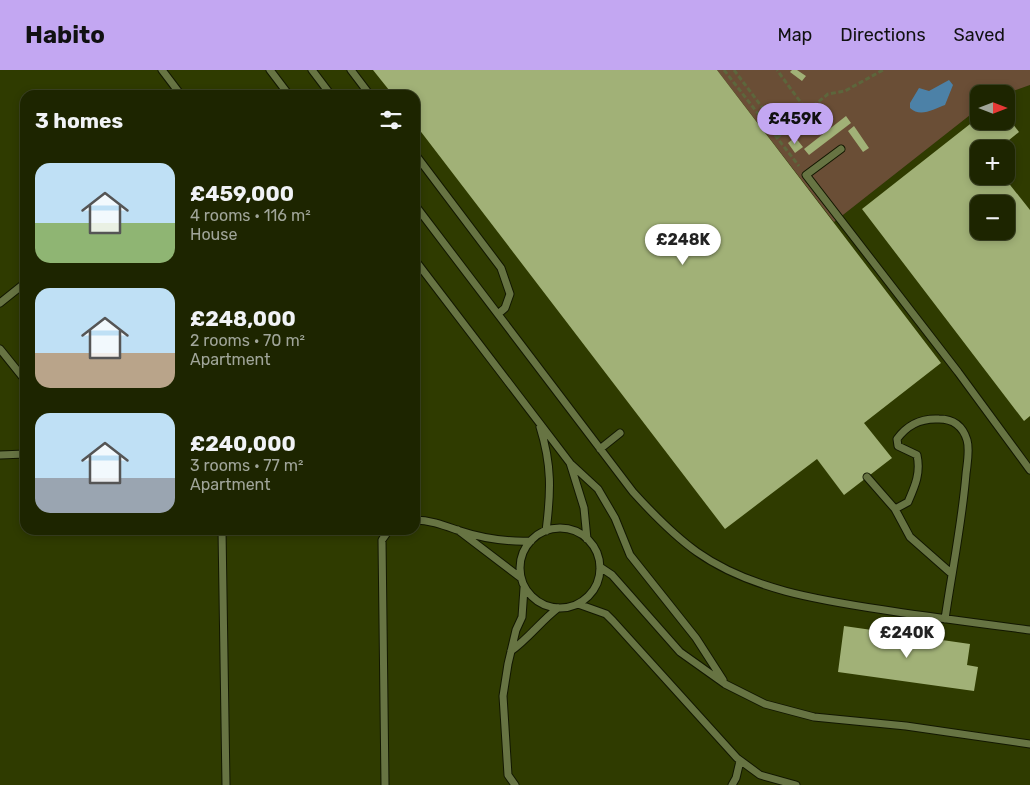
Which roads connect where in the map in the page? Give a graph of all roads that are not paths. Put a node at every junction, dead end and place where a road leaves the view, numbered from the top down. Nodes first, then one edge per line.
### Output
1 (162, 70) edge
2 (270, 70) edge
3 (312, 70) edge
4 (351, 70) edge
5 (178, 90) edge
6 (285, 90) edge
7 (327, 90) edge
8 (366, 90) edge
9 (841, 149) dead end
10 (420, 161) edge
11 (420, 212) edge
12 (420, 267) edge
13 (20, 287) edge
14 (0, 303) edge
15 (498, 314) junction
16 (0, 349) edge
17 (20, 374) edge
18 (538, 422) junction
19 (620, 433) dead end
20 (600, 449) junction
21 (20, 454) edge
22 (0, 455) edge
23 (570, 463) junction
24 (1030, 470) edge
25 (867, 477) dead end
26 (895, 509) junction
27 (420, 521) edge
28 (458, 530) junction
29 (546, 531) junction
30 (222, 535) edge
31 (386, 535) edge
32 (587, 539) junction
33 (531, 541) junction
34 (600, 567) junction
35 (952, 574) junction
36 (523, 582) junction
37 (578, 604) junction
38 (558, 608) junction
39 (945, 619) junction
40 (1030, 630) edge
41 (511, 651) junction
42 (725, 684) junction
43 (1030, 744) edge
44 (740, 761) junction
45 (226, 785) edge
46 (385, 785) edge
47 (515, 785) edge
48 (732, 785) edge
49 (796, 785) edge

1 - 5 lane
2 - 6 lane
3 - 7 lane
4 - 8 lane
9 - 24 lane
10 - 15 lane
11 - 15 lane
12 - 18 lane
13 - 14 lane
15 - 20 lane
16 - 17 lane
18 - 23 lane
18 - 29 lane
19 - 20 lane
20 - 39 lane
21 - 22 lane
23 - 32 lane
23 - 42 lane
25 - 26 lane
26 - 35 lane
26 - 35 lane
27 - 28 lane
28 - 33 lane
28 - 36 lane
29 - 32 lane
29 - 33 lane
30 - 45 lane
31 - 46 lane
32 - 34 lane
33 - 36 lane
34 - 37 lane
34 - 42 lane
35 - 39 lane
36 - 38 lane
36 - 41 lane
37 - 38 lane
37 - 44 lane
38 - 41 lane
39 - 40 lane
41 - 47 lane
42 - 43 lane
44 - 48 lane
44 - 49 lane

